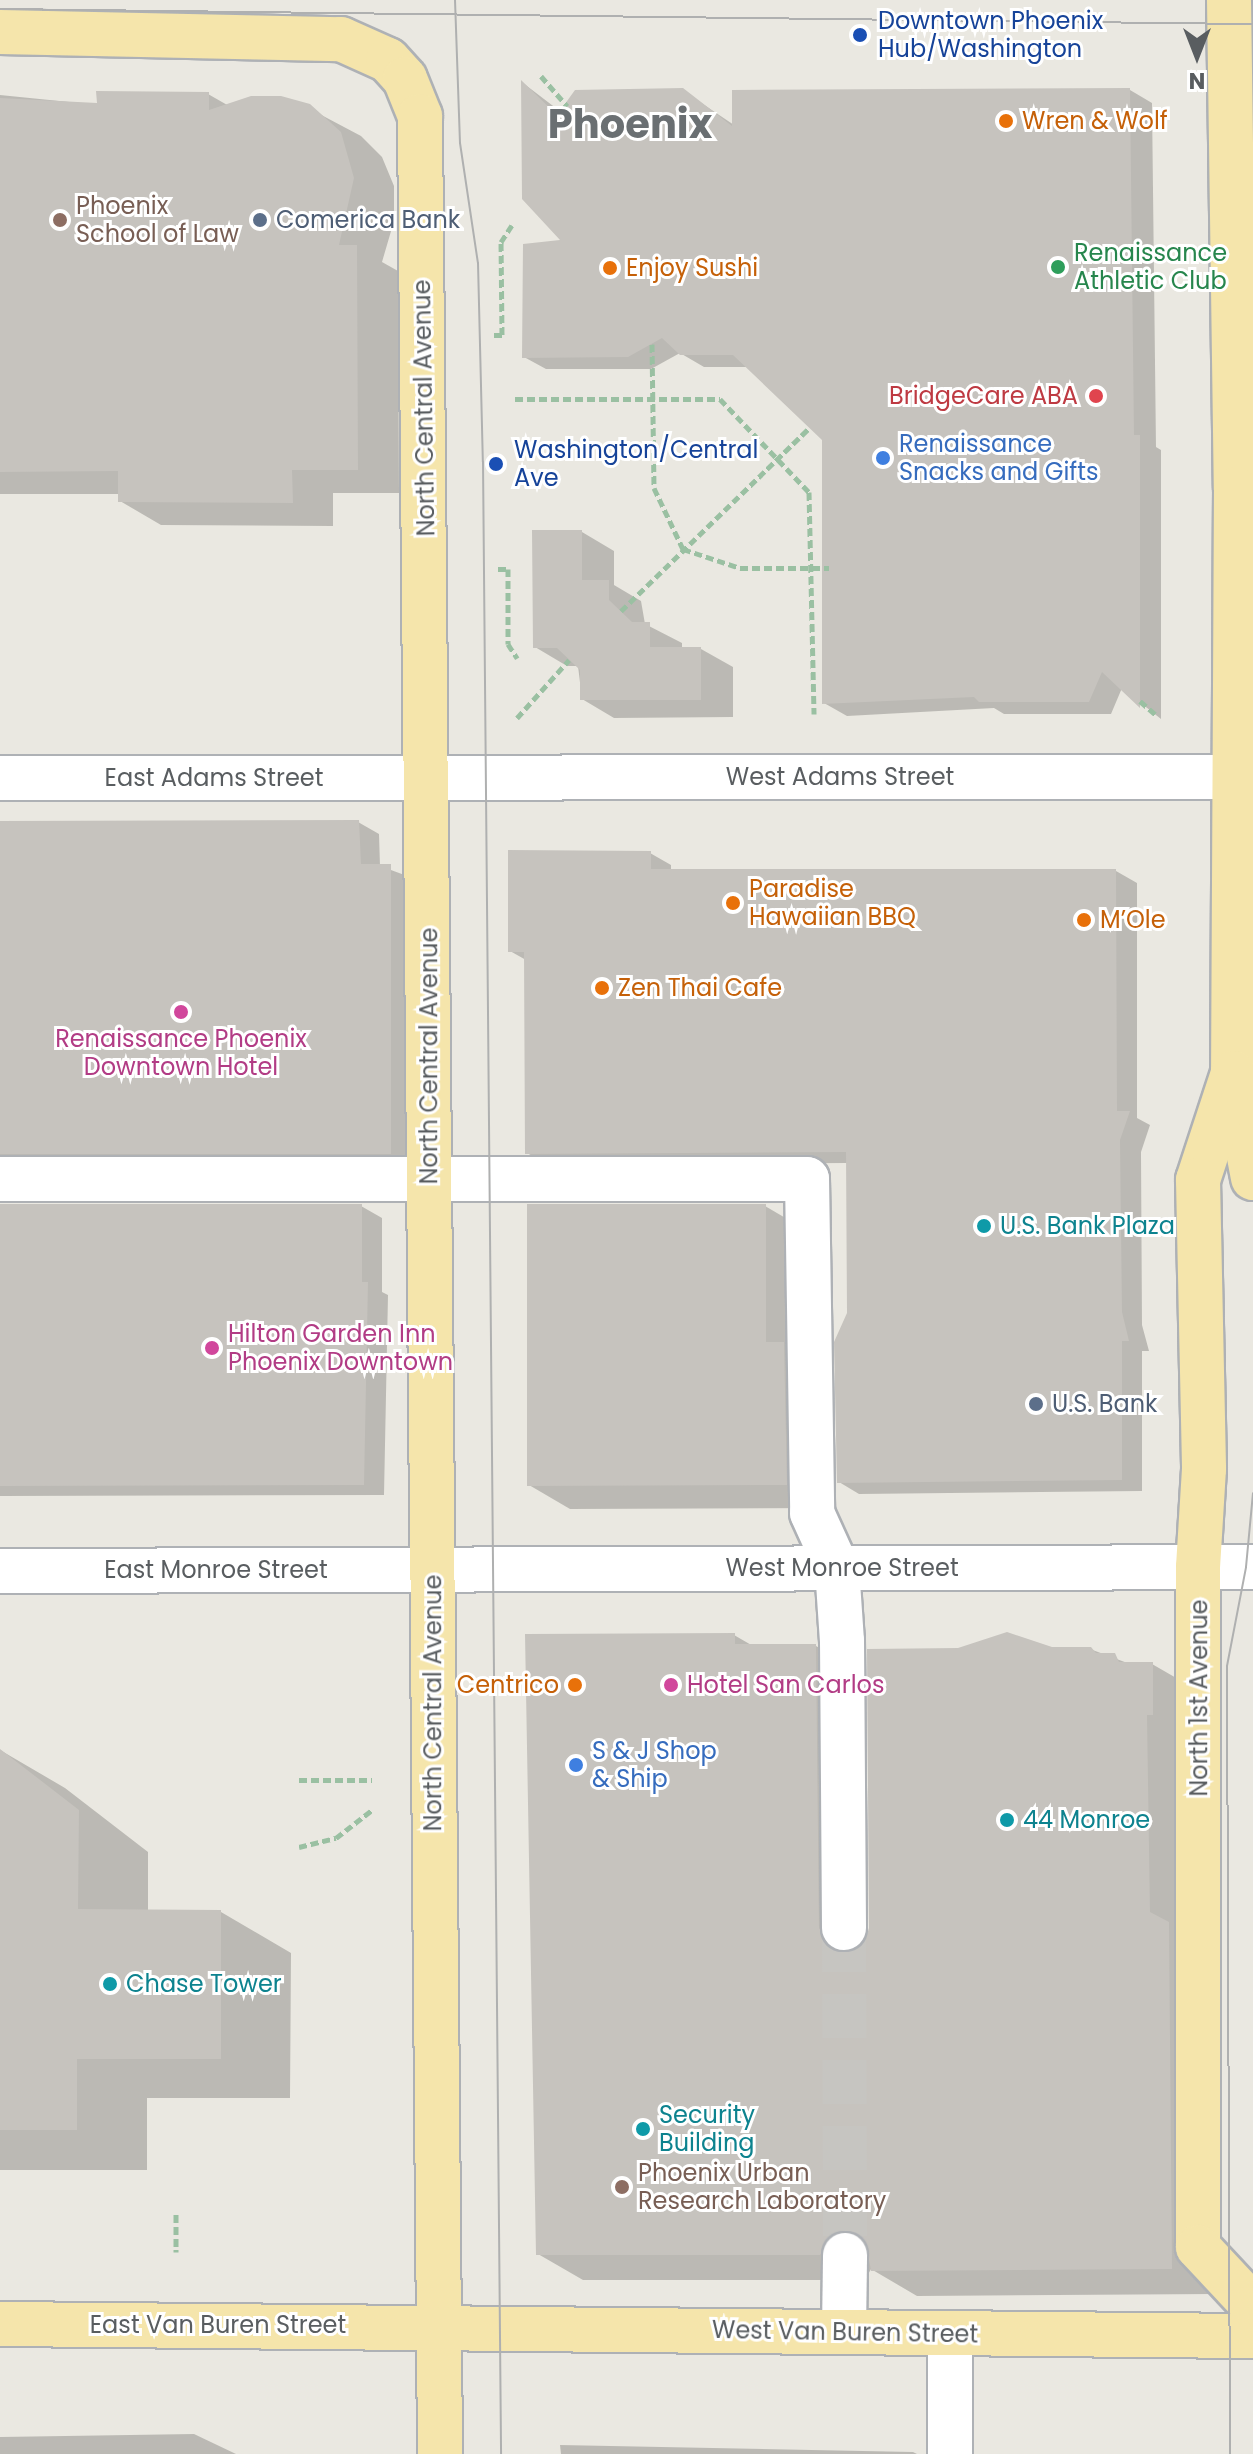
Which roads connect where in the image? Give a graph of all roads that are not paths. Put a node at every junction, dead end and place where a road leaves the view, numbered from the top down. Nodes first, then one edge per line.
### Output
1 (1229, 0) edge
2 (0, 32) edge
3 (1243, 777) edge
4 (0, 778) edge
5 (427, 778) junction
6 (1245, 883) edge
7 (1233, 1073) junction
8 (1253, 1178) edge
9 (0, 1179) edge
10 (430, 1180) junction
11 (1198, 1567) junction
12 (1253, 1567) edge
13 (837, 1568) junction
14 (431, 1570) junction
15 (0, 1571) edge
16 (844, 1928) tunnel mouth
17 (845, 2255) tunnel mouth
18 (1253, 2306) edge
19 (0, 2324) edge
20 (436, 2326) junction
21 (844, 2330) junction
22 (950, 2334) junction
23 (1253, 2336) edge
24 (440, 2454) edge
25 (950, 2454) edge

1 - 3 main road, North 1st Avenue
2 - 5 main road, North Central Avenue
3 - 5 street, West Adams Street
3 - 6 main road, North 1st Avenue
4 - 5 street, East Adams Street
5 - 10 main road, North Central Avenue
6 - 7 main road, North 1st Avenue
7 - 8 main road, North 1st Avenue
7 - 11 main road, North 1st Avenue
9 - 10 street
10 - 13 street
10 - 14 main road, North Central Avenue
11 - 12 street, West Monroe Street
11 - 13 street, West Monroe Street
11 - 18 main road, North 1st Avenue
13 - 14 street, West Monroe Street
13 - 16 street
14 - 15 street, East Monroe Street
14 - 20 main road, North Central Avenue
17 - 21 street
19 - 20 main road, East Van Buren Street
20 - 21 main road, West Van Buren Street
20 - 24 main road, North Central Avenue
21 - 22 main road, West Van Buren Street
22 - 23 main road, West Van Buren Street
22 - 25 street

